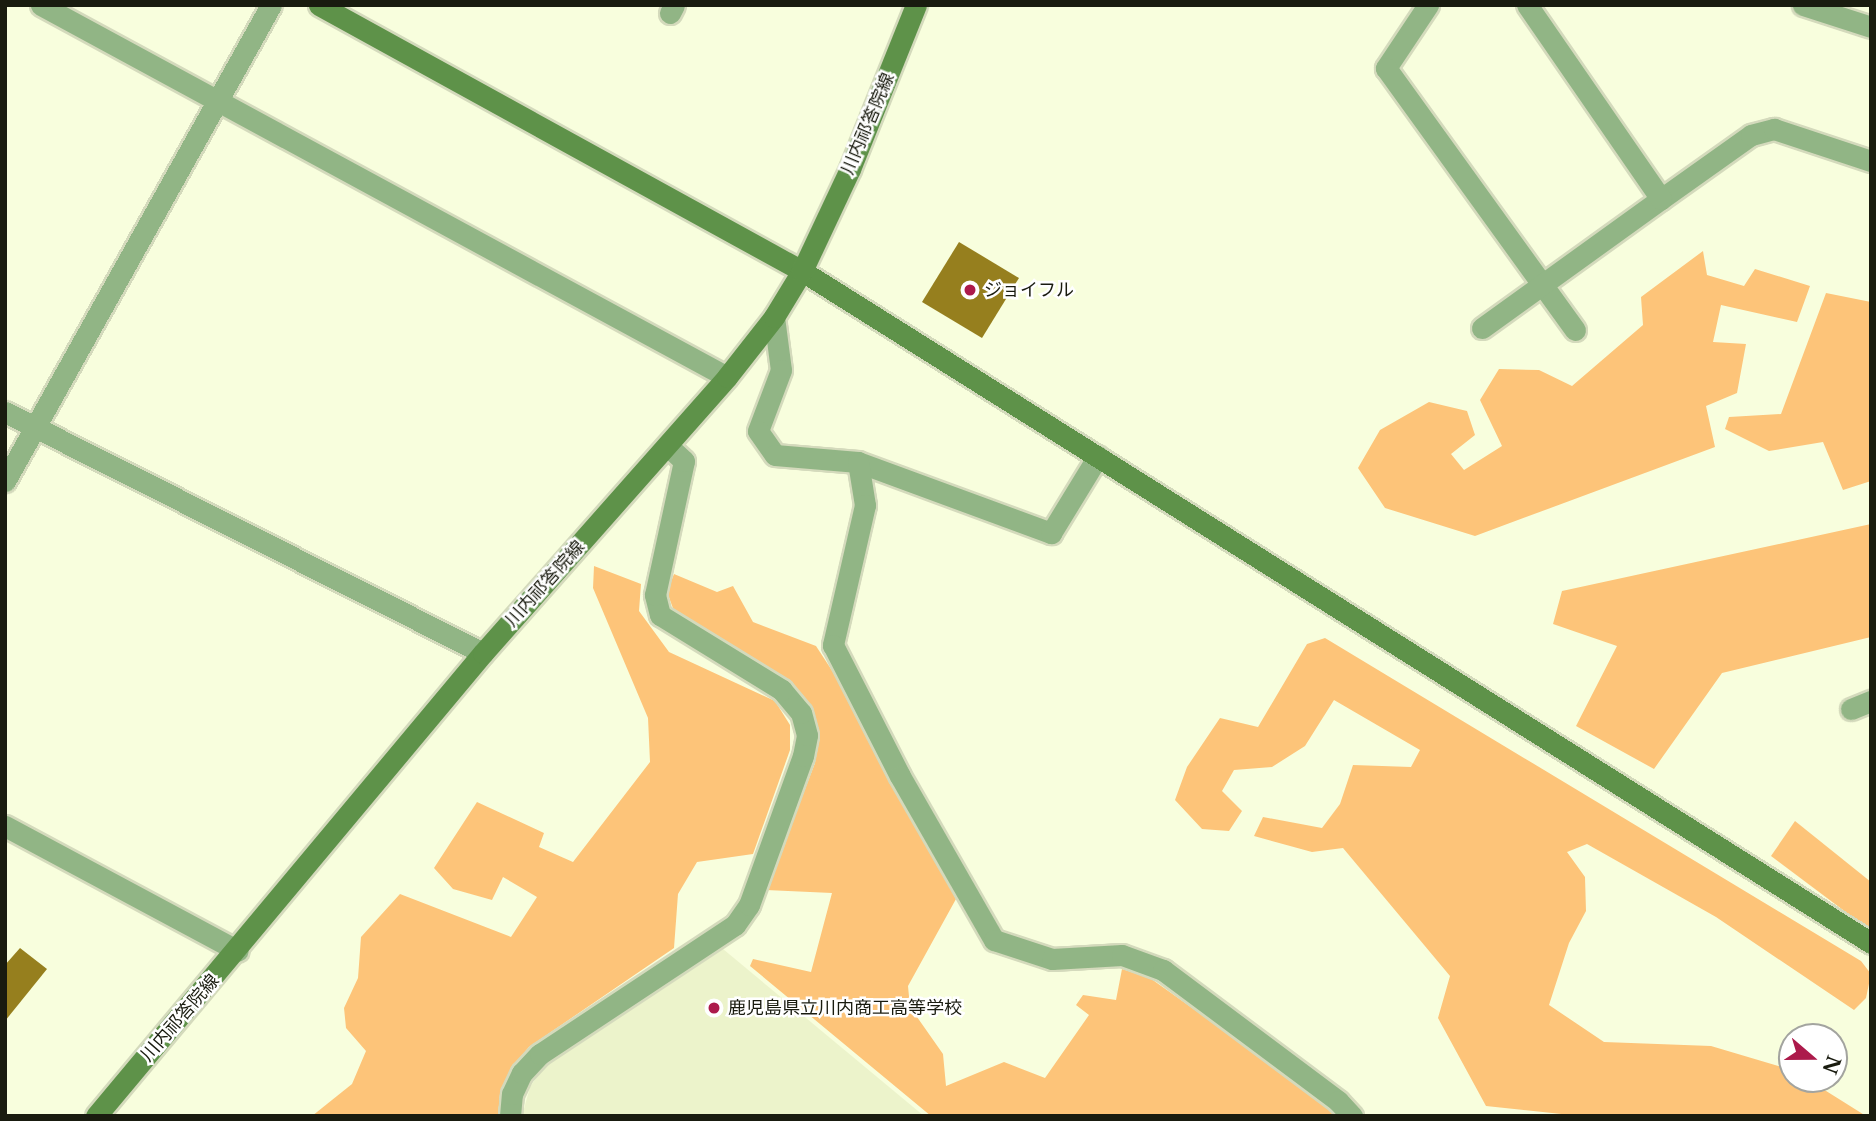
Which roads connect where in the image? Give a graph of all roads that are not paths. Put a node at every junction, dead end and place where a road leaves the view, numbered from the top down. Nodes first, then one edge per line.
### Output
1 (41, 5) edge
2 (271, 5) edge
3 (319, 5) edge
4 (916, 5) edge
5 (1428, 5) edge
6 (1527, 5) edge
7 (1803, 5) edge
8 (1871, 27) edge
9 (217, 101) junction
10 (1871, 161) edge
11 (1661, 199) junction
12 (802, 271) junction
13 (1544, 284) junction
14 (774, 317) junction
15 (1482, 328) dead end
16 (1575, 330) dead end
17 (727, 377) junction
18 (5, 412) edge
19 (35, 427) junction
20 (668, 446) junction
21 (1098, 456) junction
22 (858, 462) junction
23 (5, 481) edge
24 (483, 653) junction
25 (1871, 701) edge
26 (1851, 709) dead end
27 (5, 826) edge
28 (1871, 943) edge
29 (238, 951) junction
30 (96, 1116) edge
31 (510, 1116) edge
32 (1352, 1116) edge

1 - 9 street
2 - 9 street
3 - 12 street
4 - 12 street, 川内祁答院線
5 - 13 street
6 - 11 street
7 - 8 street
9 - 17 street
9 - 19 street
10 - 11 street
11 - 13 street
12 - 14 street, 川内祁答院線
12 - 21 street
13 - 15 street
13 - 16 street
14 - 17 street, 川内祁答院線
14 - 22 street
17 - 20 street, 川内祁答院線
18 - 19 street
19 - 23 street
19 - 24 street
20 - 24 street, 川内祁答院線
20 - 31 street
21 - 22 street
21 - 28 street
22 - 32 street
24 - 29 street, 川内祁答院線
25 - 26 street
27 - 29 street
29 - 30 street, 川内祁答院線

